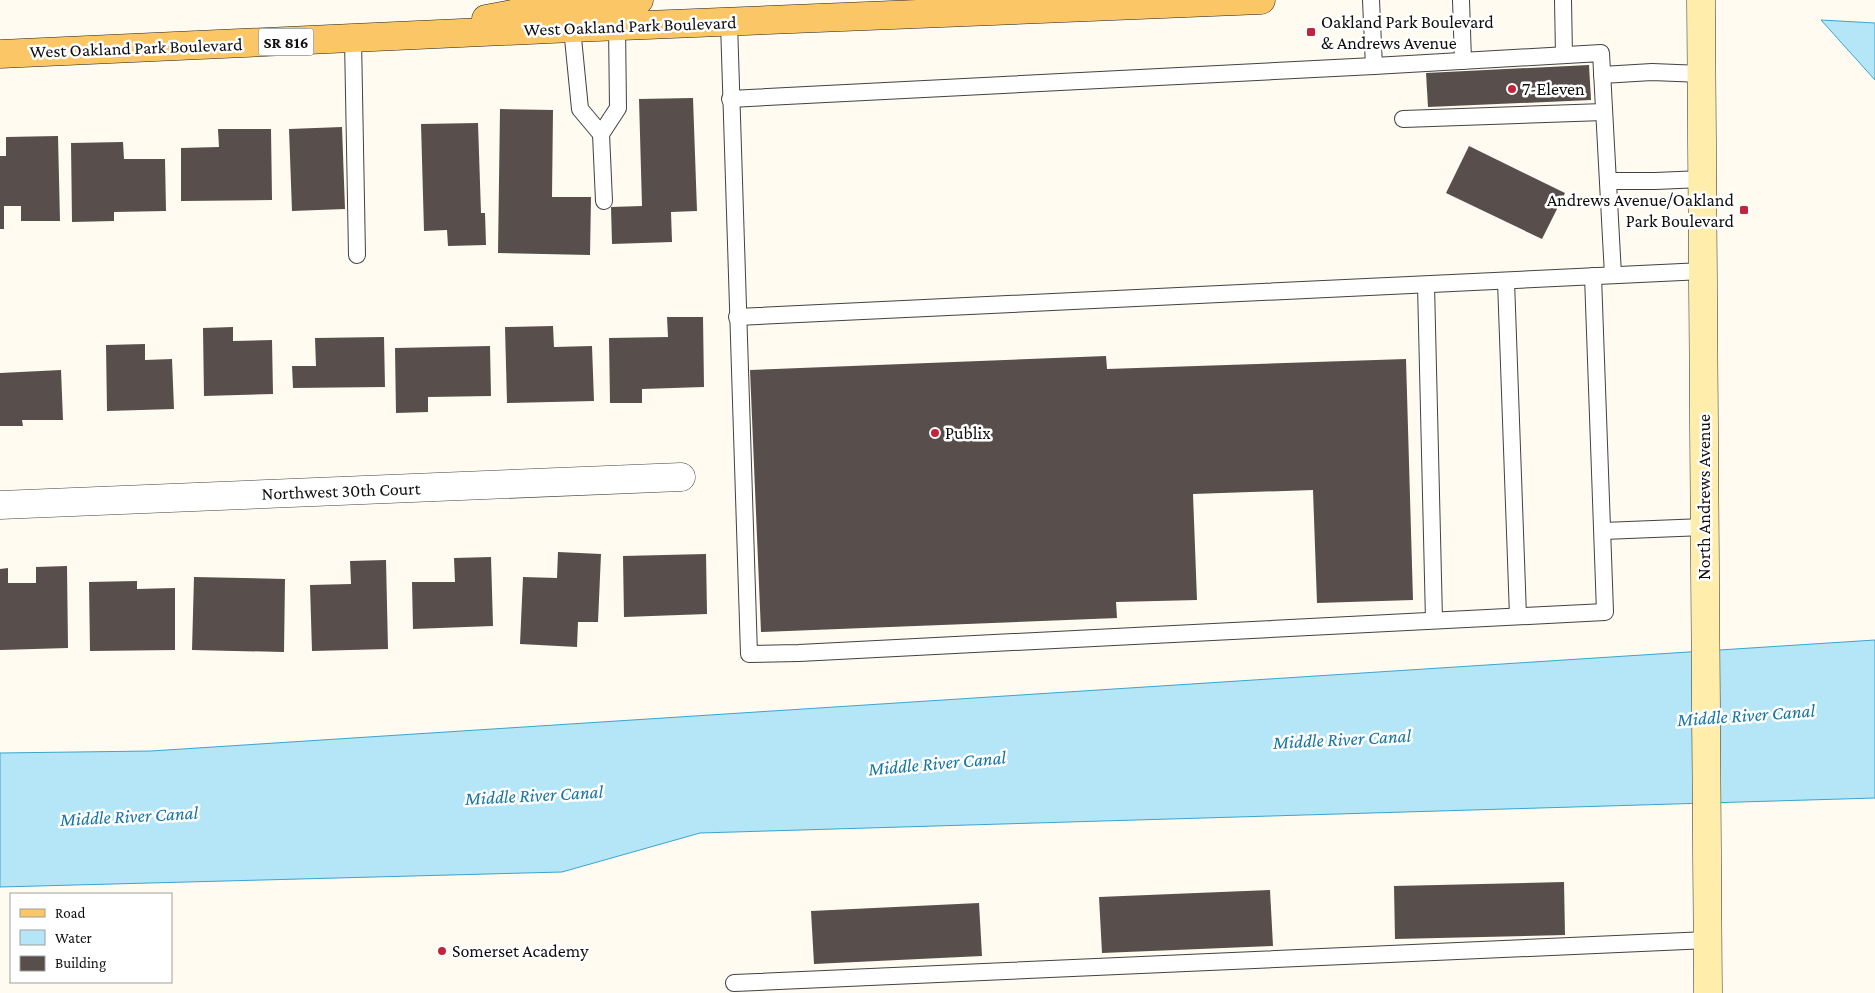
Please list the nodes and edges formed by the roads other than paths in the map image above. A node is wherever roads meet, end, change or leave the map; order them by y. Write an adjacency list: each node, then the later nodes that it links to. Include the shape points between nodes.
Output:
1 (639, 0): 10 (main road, via 537,9)
2 (1261, 0): 7 (main road, West Oakland Park Boulevard / SR 816)
3 (1371, 0): 15 (lane)
4 (1461, 0): 14 (lane)
5 (1563, 0): 13 (lane)
6 (1701, 0): 17 (main road, North Andrews Avenue)
7 (729, 23): 8 (main road, West Oakland Park Boulevard / SR 816); 18 (lane)
8 (617, 26): 9 (main road, West Oakland Park Boulevard / SR 816); 21 (lane, via 618,108)
9 (572, 28): 10 (main road, West Oakland Park Boulevard / SR 816); 21 (lane, via 580,109)
10 (401, 36): 11 (main road, West Oakland Park Boulevard / SR 816)
11 (353, 39): 12 (main road, West Oakland Park Boulevard / SR 816); 25 (lane)
12 (0, 54)
13 (1560, 59): 14 (lane); 16 (lane, via 1601,53)
14 (1458, 64): 15 (lane)
15 (1374, 66): 18 (lane)
16 (1602, 74): 17 (lane); 19 (lane)
17 (1702, 74): 22 (main road, North Andrews Avenue)
18 (730, 99): 31 (lane)
19 (1604, 112): 20 (lane, via 1562,107 1529,108 1459,111); 23 (lane)
20 (1403, 119)
21 (601, 134): 24 (lane)
22 (1702, 179): 23 (lane); 26 (main road, North Andrews Avenue)
23 (1608, 181): 27 (lane)
24 (604, 202)
25 (357, 254)
26 (1703, 272): 27 (lane); 34 (main road, North Andrews Avenue)
27 (1613, 275): 28 (lane)
28 (1593, 276): 29 (lane); 35 (lane)
29 (1506, 281): 30 (lane); 36 (lane)
30 (1426, 285): 31 (lane); 37 (lane)
31 (737, 317): 37 (lane, via 749,654)
32 (682, 477): 33 (street, Northwest 30th Court)
33 (0, 504)
34 (1704, 527): 35 (lane); 38 (main road, North Andrews Avenue)
35 (1604, 531): 36 (lane, via 1605,612)
36 (1518, 616): 37 (lane)
37 (1434, 620)
38 (1708, 940): 39 (lane); 40 (main road, North Andrews Avenue)
39 (734, 983)
40 (1708, 993)

